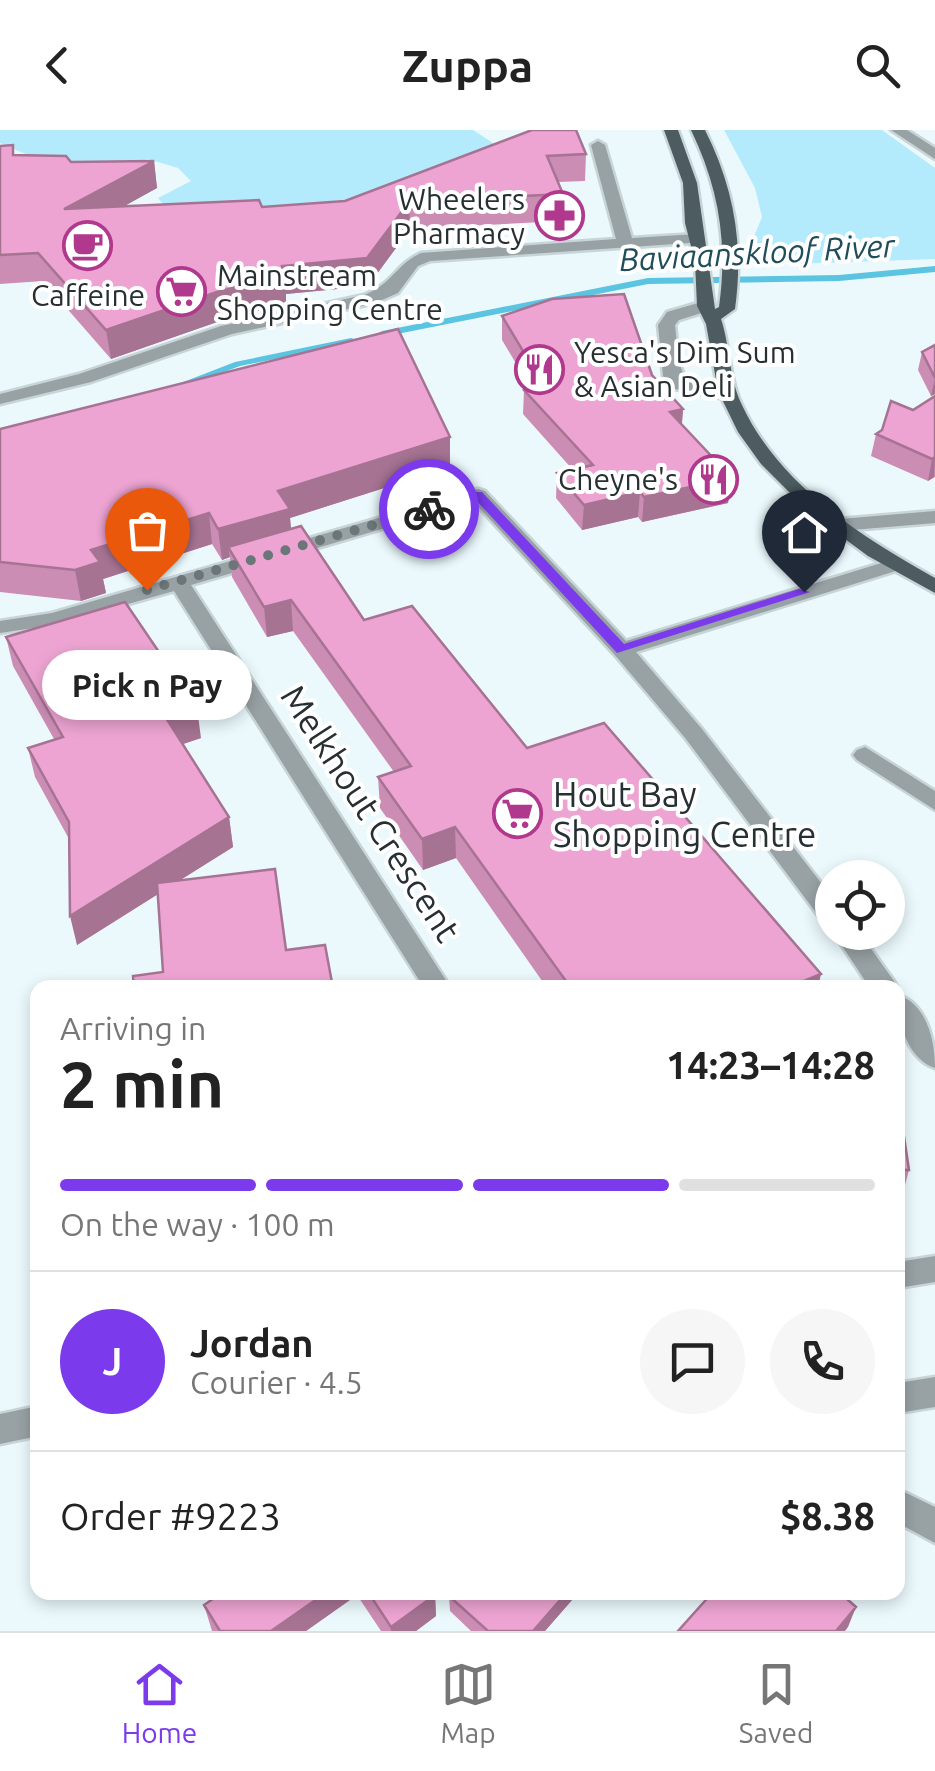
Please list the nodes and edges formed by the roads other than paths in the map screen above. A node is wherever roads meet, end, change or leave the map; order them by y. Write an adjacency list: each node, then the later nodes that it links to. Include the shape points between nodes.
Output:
1 (671, 130): 7 (main road, via 690,183)
2 (698, 130): 6 (main road)
3 (898, 130): 5 (street)
4 (598, 146): 8 (street)
5 (935, 155)
6 (724, 193): 7 (main road, via 714,200 719,232); 9 (main road, via 732,223 730,293 726,310)
7 (698, 239): 8 (street); 9 (main road)
8 (624, 243): 11 (street, via 427,256 412,263 392,290 370,299 224,326)
9 (707, 305): 12 (main road); 12 (street, via 673,316 666,325 672,376 681,385)
10 (66, 356): 11 (street)
11 (85, 378): 13 (street)
12 (729, 397): 15 (main road, via 757,448)
13 (1, 398)
14 (935, 517): 15 (street)
15 (840, 526): 16 (main road)
16 (895, 565): 18 (main road); 20 (street)
17 (178, 581): 19 (street, via 54,619); 20 (street, via 478,494); 25 (street, Melkhout Crescent)
18 (935, 587)
19 (0, 627)
20 (622, 650): 23 (street)
21 (865, 755): 22 (street)
22 (935, 802)
23 (815, 891)
24 (858, 950): 26 (street)
25 (433, 980)
26 (879, 980)
27 (905, 1015): 28 (street)
28 (935, 1057)
29 (935, 1392): 30 (street)
30 (905, 1397)
31 (905, 1509): 32 (street)
32 (935, 1526)

